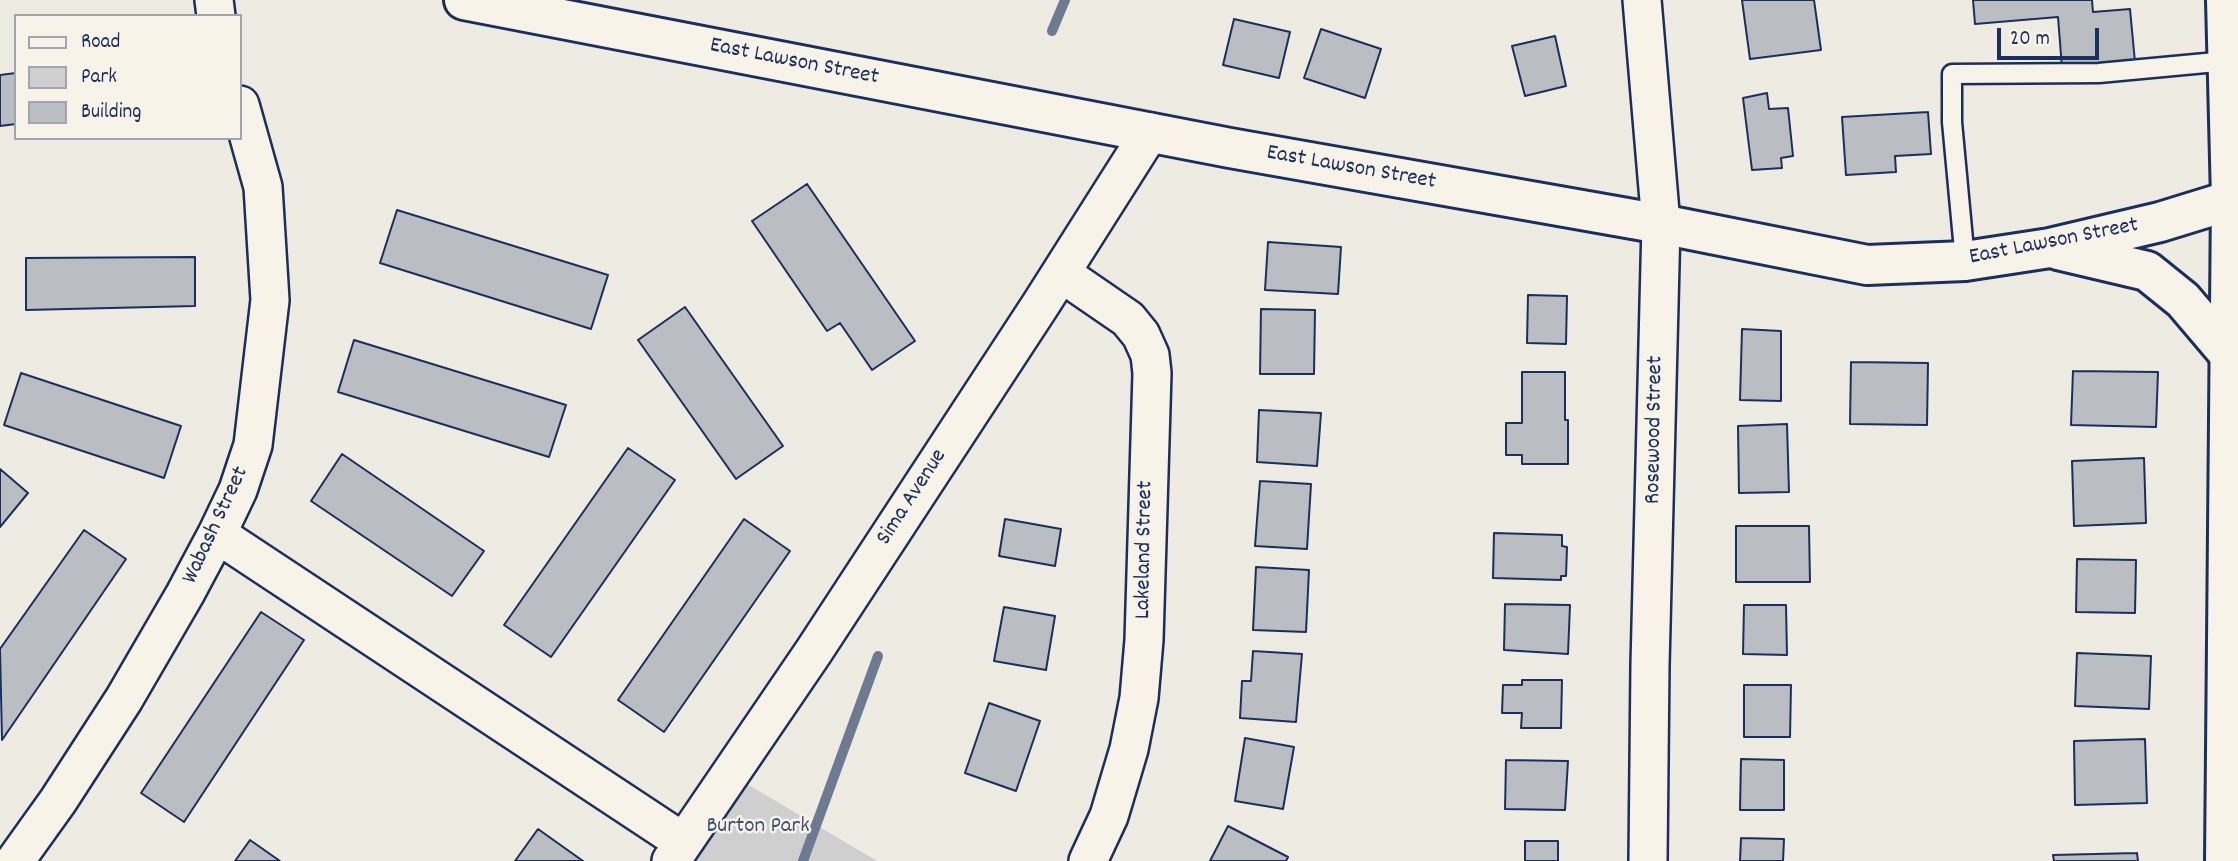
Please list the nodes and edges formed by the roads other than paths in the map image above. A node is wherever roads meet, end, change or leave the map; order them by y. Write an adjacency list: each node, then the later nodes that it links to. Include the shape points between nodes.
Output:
1 (464, 0): 6 (street, East Lawson Street)
2 (1642, 0): 8 (street, Rosewood Street)
3 (2226, 0): 4 (street)
4 (2227, 61): 7 (street); 10 (lane, via 2099,73 1952,75)
5 (242, 112): 13 (street, Wabash Street, via 263,187 270,300 253,445)
6 (1150, 132): 8 (street, East Lawson Street); 11 (street, Sima Avenue)
7 (2235, 198): 9 (street, East Lawson Street, via 2160,222); 12 (street)
8 (1661, 224): 10 (street, East Lawson Street, via 1867,265); 18 (street, Rosewood Street)
9 (2050, 248): 10 (street, East Lawson Street); 12 (street, via 2147,271 2183,300)
10 (1965, 261)
11 (1060, 273): 16 (street, Sima Avenue); 17 (street, Lakeland Street, via 1128,320 1141,335 1152,373 1139,698 1109,816)
12 (2228, 353): 14 (street)
13 (218, 534): 15 (street, Wabash Street, via 124,699); 16 (street)
14 (2232, 767): 19 (street)
15 (20, 851)
16 (677, 852)
17 (1088, 861)
18 (1648, 861)
19 (2225, 861)

